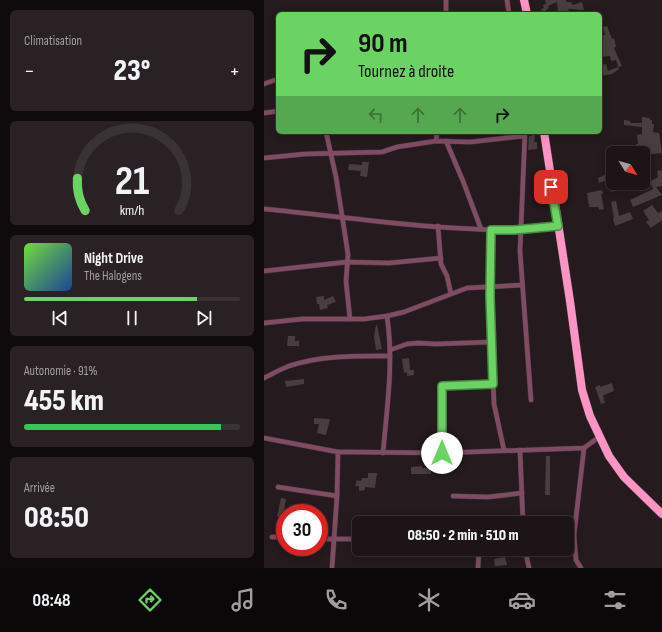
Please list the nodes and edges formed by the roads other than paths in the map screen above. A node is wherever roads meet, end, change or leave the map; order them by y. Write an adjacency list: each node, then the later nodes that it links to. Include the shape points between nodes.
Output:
1 (446, 0): 4 (street)
2 (507, 0): 5 (street)
3 (524, 0): 6 (highway)
4 (446, 12)
5 (509, 12)
6 (526, 12)
7 (276, 79): 8 (street)
8 (264, 84)
9 (276, 111): 10 (street)
10 (264, 113)
11 (326, 134): 17 (street)
12 (437, 134): 15 (street)
13 (524, 134): 16 (street, via 470,142); 25 (street)
14 (544, 134): 22 (highway)
15 (436, 141): 16 (street); 17 (street, via 382,152)
16 (446, 141): 23 (street)
17 (331, 153): 18 (street); 20 (street)
18 (264, 159)
19 (264, 209): 20 (street)
20 (342, 218): 21 (street); 27 (street)
21 (438, 226): 23 (street); 26 (street)
22 (558, 226): 25 (street); 41 (highway, via 582,390)
23 (481, 229): 24 (street)
24 (491, 230): 25 (street); 30 (street)
25 (520, 230): 29 (street)
26 (441, 258): 27 (street, via 389,263); 31 (street)
27 (347, 262): 28 (street); 33 (street)
28 (264, 271)
29 (522, 285): 30 (street); 40 (street)
30 (490, 286): 31 (street, via 467,288); 35 (street)
31 (451, 294): 32 (street)
32 (387, 316): 33 (street); 36 (street)
33 (350, 319): 34 (street)
34 (264, 322)
35 (491, 342): 36 (street, via 418,343); 39 (street)
36 (390, 350): 37 (street)
37 (390, 356): 38 (street, via 307,361); 47 (street)
38 (264, 378)
39 (493, 384): 44 (street, via 494,404); 48 (street, via 442,386)
40 (531, 400)
41 (599, 437): 43 (street); 53 (highway, via 624,477)
42 (264, 438): 46 (street)
43 (584, 448): 45 (street); 65 (street, via 574,535 576,560)
44 (504, 450): 45 (street); 48 (street)
45 (520, 450): 50 (street)
46 (338, 452): 47 (street); 51 (street)
47 (383, 453): 48 (street)
48 (442, 453)
49 (278, 487): 51 (street)
50 (522, 493): 52 (street, via 488,497); 54 (street)
51 (337, 496): 58 (street)
52 (453, 496)
53 (662, 514)
54 (523, 516)
55 (272, 537): 56 (street)
56 (276, 537)
57 (328, 539): 58 (street)
58 (334, 539): 59 (street); 62 (street)
59 (352, 539)
60 (479, 556): 63 (street)
61 (526, 556): 64 (street)
62 (332, 568)
63 (478, 568)
64 (529, 568)
65 (581, 568)

